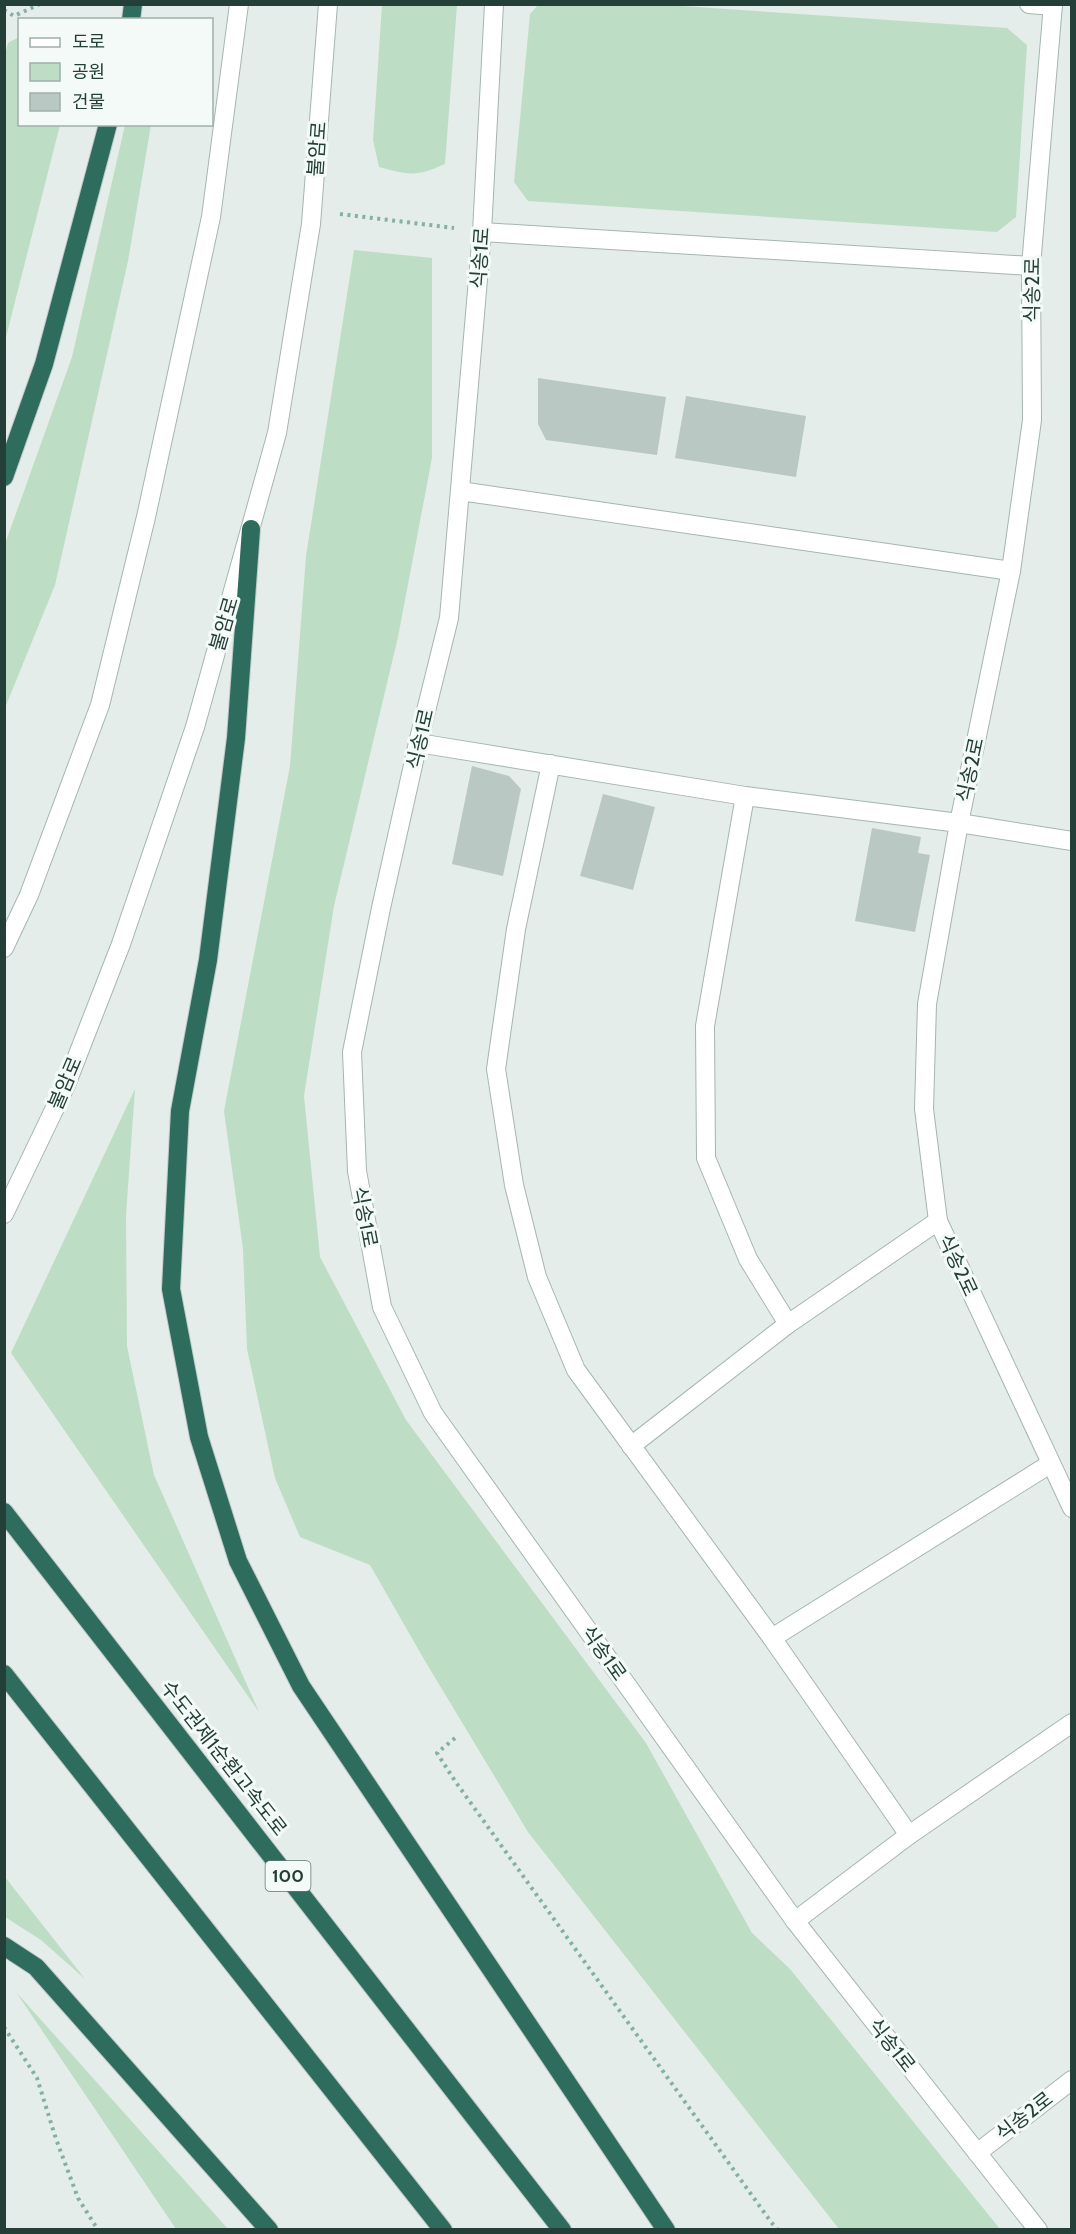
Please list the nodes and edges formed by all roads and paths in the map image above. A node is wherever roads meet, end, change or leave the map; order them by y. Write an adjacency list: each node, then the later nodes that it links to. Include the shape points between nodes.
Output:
1 (40, 4): 7 (path, via 14,16)
2 (239, 4): 21 (street, via 211,217 146,517 100,705 29,895)
3 (328, 4): 9 (street, 불암로)
4 (494, 4): 10 (street, 식송1로)
5 (1029, 4): 6 (street)
6 (1053, 5): 11 (street, 식송2로)
7 (4, 10)
8 (107, 126): 12 (highway, via 44,364)
9 (312, 211): 10 (path); 14 (street, 불암로, via 277,433)
10 (482, 232): 11 (street); 13 (street, 식송1로)
11 (1031, 267): 15 (street, 식송2로, via 1032,420)
12 (4, 477)
13 (460, 491): 15 (street); 16 (street, 식송1로, via 449,618)
14 (252, 529): 22 (street, 불암로, via 195,727 122,944 66,1085); 43 (highway, via 236,738 208,960 180,1111 171,1289 198,1437 238,1561 301,1686)
15 (1011, 571): 19 (street, 식송2로)
16 (418, 743): 17 (street); 34 (street, 식송1로, via 352,1052 357,1171 382,1307 433,1413)
17 (551, 764): 18 (street); 25 (street, via 516,929 496,1069 514,1185 537,1277 576,1370)
18 (745, 796): 19 (street); 24 (street, via 705,1026 706,1158 748,1259)
19 (959, 823): 20 (street); 23 (street, 식송2로, via 927,1004 924,1109)
20 (1071, 841)
21 (4, 948)
22 (4, 1214)
23 (938, 1221): 24 (street); 26 (street, 식송2로)
24 (788, 1324): 25 (street)
25 (631, 1446): 29 (street)
26 (1050, 1464): 27 (street, 식송2로); 29 (street)
27 (1071, 1508)
28 (9, 1518): 42 (highway, 수도권제1순환고속도로 / 100)
29 (772, 1638): 33 (street)
30 (4, 1674): 41 (highway)
31 (1071, 1723): 33 (street)
32 (455, 1738): 44 (path, via 437,1753 455,1781)
33 (909, 1835): 34 (street)
34 (795, 1921): 38 (street, 식송1로)
35 (4, 1946): 40 (highway, via 36,1966)
36 (4, 2027): 39 (path, via 37,2078 78,2198)
37 (1071, 2080): 38 (street, 식송2로)
38 (977, 2153): 45 (street, 식송1로)
39 (98, 2229)
40 (269, 2229)
41 (443, 2229)
42 (562, 2229)
43 (666, 2229)
44 (778, 2229)
45 (1038, 2229)

